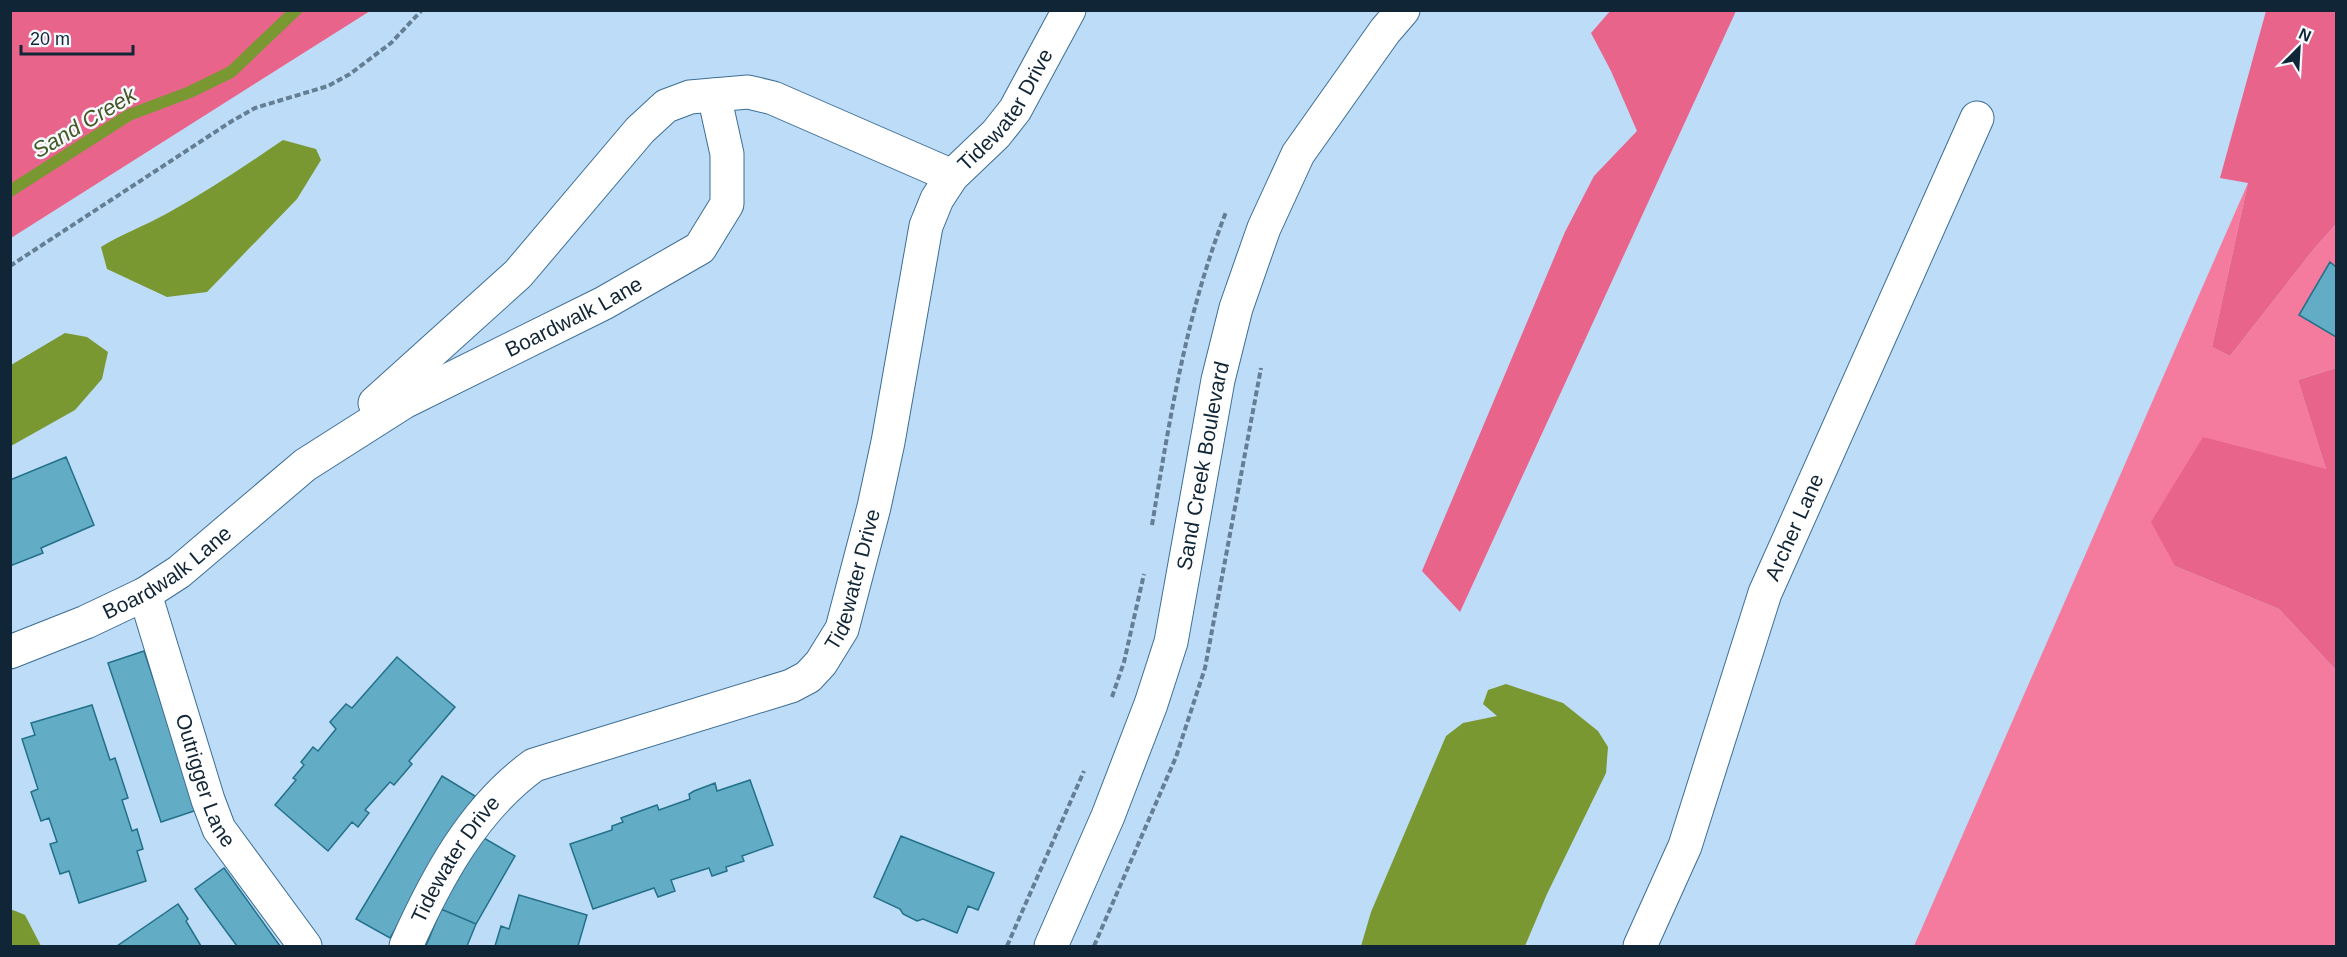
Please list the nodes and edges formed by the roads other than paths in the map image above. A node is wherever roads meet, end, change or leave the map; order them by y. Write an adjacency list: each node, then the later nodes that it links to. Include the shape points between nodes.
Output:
1 (1069, 10): 5 (street, Tidewater Drive, via 1014,110 996,134)
2 (1403, 10): 11 (street, Sand Creek Boulevard, via 1298,154 1264,228 1236,308 1218,380 1171,642 1108,816)
3 (714, 95): 5 (street, Boardwalk Lane, via 748,92 773,98); 6 (street, Boardwalk Lane, via 690,97 666,106 640,130 518,274); 6 (street, Boardwalk Lane, via 727,154 727,204 700,248 604,303 404,402)
4 (1977, 118): 12 (street, Archer Lane, via 1765,593 1685,846)
5 (952, 176): 10 (street, Tidewater Drive, via 937,198 926,226 874,507 842,629 821,663 808,677 791,686 534,765 490,804 462,841)
6 (305, 465): 7 (street, Boardwalk Lane, via 179,572)
7 (146, 594): 8 (street, Boardwalk Lane); 9 (street, Outrigger Lane, via 219,829)
8 (10, 652)
9 (305, 946)
10 (406, 946)
11 (1051, 946)
12 (1640, 946)

